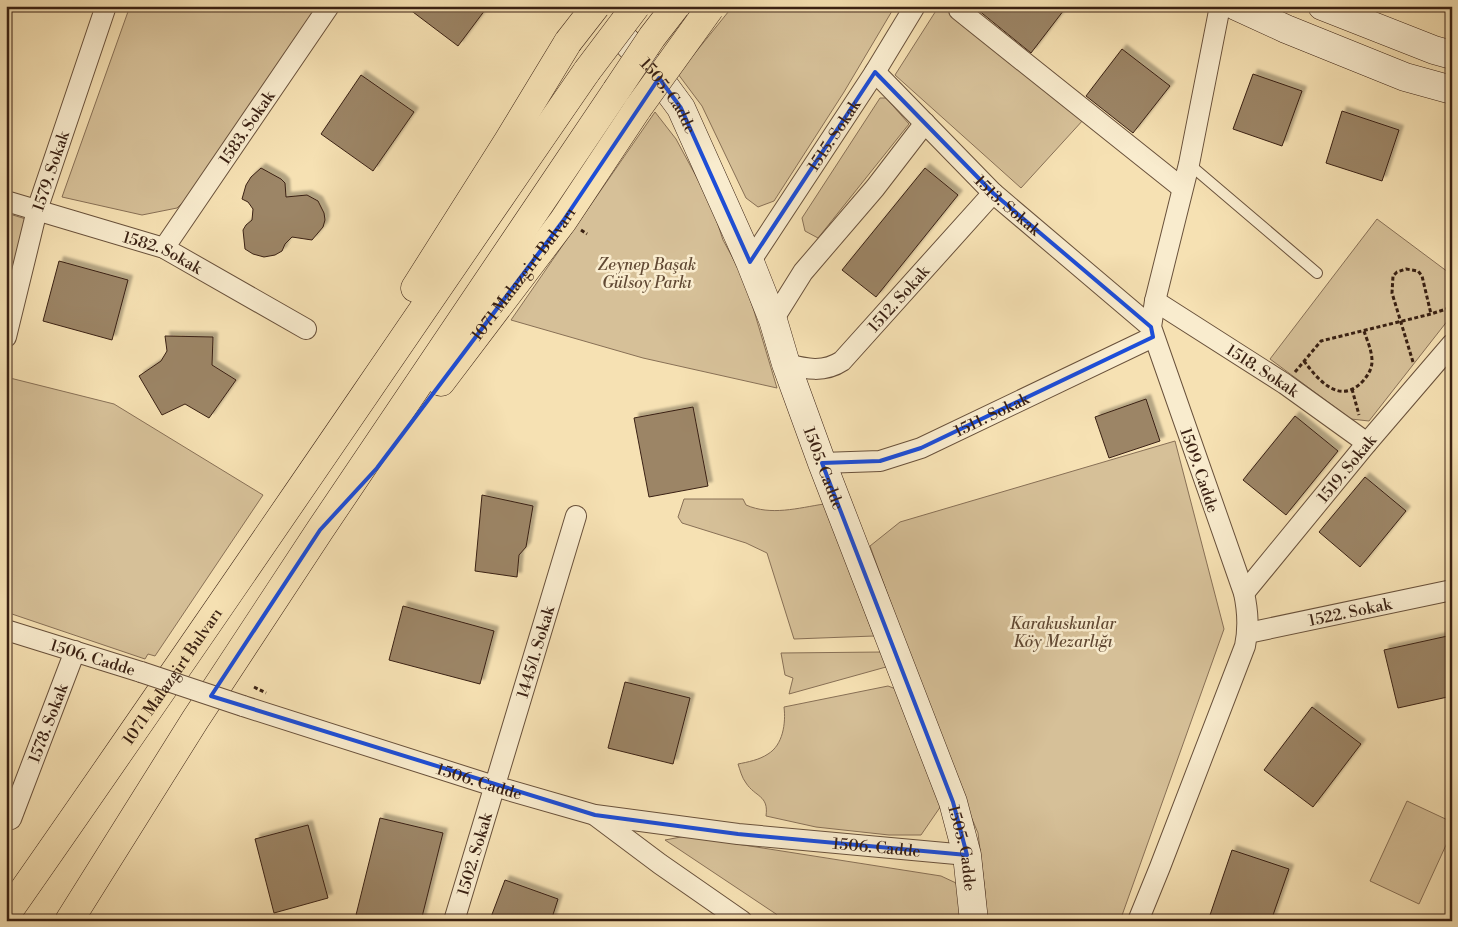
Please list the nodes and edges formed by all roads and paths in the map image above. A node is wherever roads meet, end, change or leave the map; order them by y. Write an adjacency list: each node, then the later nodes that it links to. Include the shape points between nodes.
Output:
1 (106, 6): 22 (street, 1579. Sokak)
2 (329, 6): 23 (street, 1583. Sokak)
3 (589, 6): 13 (street)
4 (596, 6): 40 (main road, 1071 Malazgirt Bulvarı, bridge, via 568,42 387,332)
5 (636, 6): 40 (main road, 1071 Malazgirt Bulvarı, bridge, via 587,71)
6 (676, 6): 44 (main road, 1071 Malazgirt Bulvarı, bridge)
7 (915, 6): 15 (street, 1515. Sokak)
8 (1220, 6): 18 (street, 1509. Cadde)
9 (1236, 6): 16 (street, via 1405,77)
10 (1322, 6): 14 (street)
11 (711, 7): 44 (main road, 1071 Malazgirt Bulvarı, bridge, via 638,108 563,221 377,468)
12 (959, 10): 19 (street)
13 (623, 38): 24 (street, 1505. Cadde, via 653,70 681,108)
14 (1452, 54)
15 (875, 72): 17 (street, 1513. Sokak); 24 (street, 1515. Sokak)
16 (1452, 90)
17 (925, 123): 20 (street, 1513. Sokak); 29 (street, via 804,272)
18 (1189, 164): 19 (street, 1509. Cadde); 25 (lane)
19 (1182, 188): 26 (street, 1509. Cadde)
20 (994, 193): 33 (street, 1513. Sokak); 37 (street, 1512. Sokak, via 842,361 833,367 820,369)
21 (6, 201): 22 (street, 1582. Sokak)
22 (37, 210): 23 (street, 1582. Sokak); 34 (street, 1579. Sokak)
23 (164, 248): 31 (street, 1582. Sokak)
24 (750, 262): 29 (street, 1505. Cadde)
25 (1317, 273)
26 (1155, 301): 33 (street, 1509. Cadde); 39 (street, 1518. Sokak)
27 (1452, 307): 28 (path)
28 (1431, 314): 30 (path); 30 (path, via 1422,276 1418,271 1406,269 1393,276 1392,293)
29 (773, 320): 37 (street, 1505. Cadde)
30 (1401, 322): 32 (path); 38 (path)
31 (306, 329)
32 (1364, 331): 36 (path, via 1321,341); 36 (path, via 1372,359 1371,368 1368,376 1352,390 1340,392 1327,386)
33 (1152, 332): 42 (street, 1511. Sokak, via 921,448 880,461); 46 (street, 1509. Cadde)
34 (6, 337)
35 (1452, 344): 38 (street, 1519. Sokak)
36 (1304, 361): 39 (path)
37 (786, 364): 42 (street, 1505. Cadde)
38 (1419, 381): 41 (street, 1519. Sokak)
39 (1285, 384): 41 (street, 1518. Sokak)
40 (337, 435): 54 (main road, 1071 Malazgirt Bulvarı)
41 (1367, 443): 46 (street, 1519. Sokak)
42 (822, 463): 53 (street, 1505. Cadde, via 953,802)
43 (576, 516): 50 (street, 1445/1. Sokak)
44 (320, 530): 55 (main road, 1071 Malazgirt Bulvarı, via 195,720)
45 (1452, 590): 48 (street, 1522. Sokak)
46 (1244, 593): 48 (street, 1509. Cadde)
47 (6, 630): 49 (street, 1506. Cadde)
48 (1248, 634): 59 (street, 1509. Cadde)
49 (74, 651): 50 (street, 1506. Cadde, bridge); 52 (street, 1578. Sokak, via 11,819)
50 (494, 786): 51 (street, 1506. Cadde); 56 (street, 1502. Sokak)
51 (595, 815): 53 (street, 1506. Cadde, via 738,834); 57 (street)
52 (6, 817)
53 (967, 855): 58 (street, 1505. Cadde)
54 (6, 915)
55 (69, 921)
56 (454, 921)
57 (742, 921)
58 (974, 921)
59 (1138, 921)

